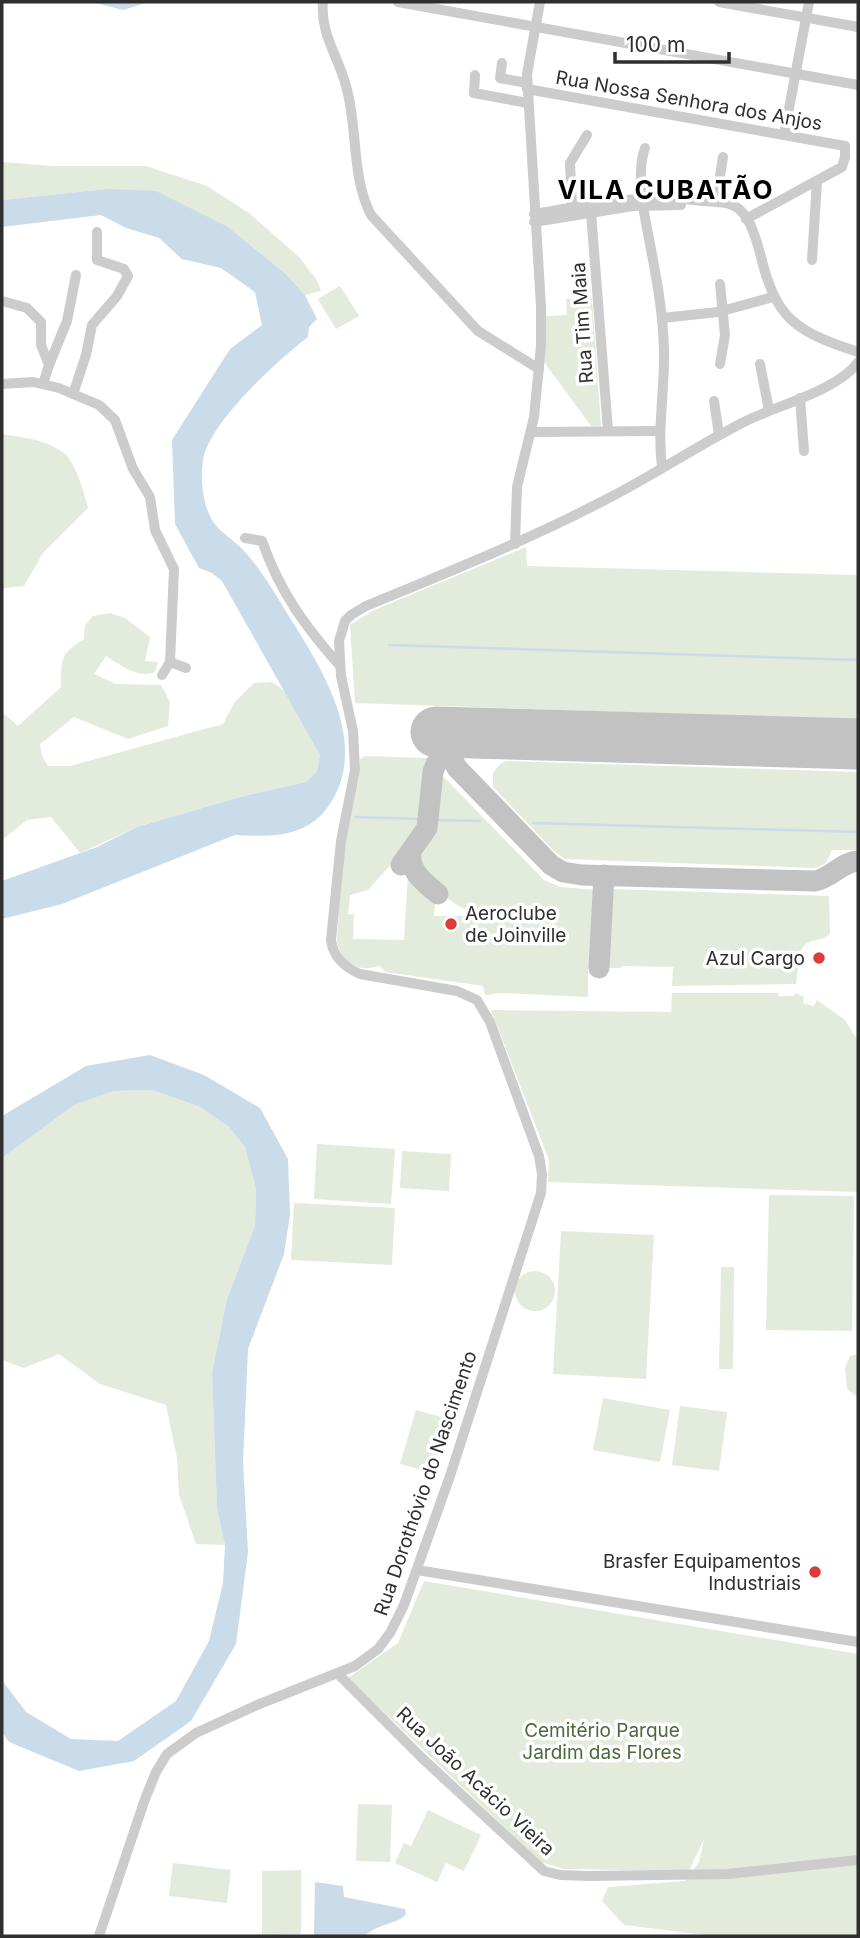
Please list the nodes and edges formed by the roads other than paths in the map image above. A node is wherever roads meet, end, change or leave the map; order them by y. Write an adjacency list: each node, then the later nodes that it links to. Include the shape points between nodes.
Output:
1 (323, 2): 39 (street, via 324,25 346,84 362,192 371,215 478,331)
2 (398, 2): 7 (street)
3 (540, 2): 7 (street)
4 (719, 2): 6 (street)
5 (809, 2): 6 (street)
6 (806, 18): 8 (street); 10 (street)
7 (535, 27): 10 (street); 13 (street)
8 (858, 27)
9 (502, 63): 13 (street, Rua Nossa Senhora dos Anjos, via 500,78)
10 (795, 74): 12 (street); 16 (street)
11 (475, 75): 14 (street, via 474,93)
12 (858, 85)
13 (527, 86): 14 (street); 16 (street, Rua Nossa Senhora dos Anjos)
14 (528, 103): 24 (street)
15 (587, 135): 22 (street, via 570,163)
16 (784, 135): 19 (street, Rua Nossa Senhora dos Anjos, via 845,145 842,167)
17 (645, 148): 20 (street)
18 (723, 157): 21 (street)
19 (817, 182): 25 (street); 27 (street)
20 (643, 201): 21 (street, via 668,197); 22 (street); 23 (street); 25 (street, via 713,209); 33 (street)
21 (716, 202): 25 (street, via 739,208)
22 (572, 207): 24 (street)
23 (591, 212): 24 (street); 46 (street, Rua Tim Maia)
24 (534, 218): 39 (street, via 541,322)
25 (746, 219): 30 (street)
26 (97, 232): 42 (street, via 97,260 124,269 128,276 92,325)
27 (812, 260)
28 (76, 275): 38 (street, via 67,321)
29 (720, 284): 32 (street)
30 (773, 297): 32 (street); 34 (street, via 800,327)
31 (2, 301): 38 (street, via 39,317 41,345)
32 (722, 312): 33 (street); 36 (street, via 725,335)
33 (662, 318): 47 (street)
34 (858, 352)
35 (858, 362): 43 (street, via 838,381)
36 (720, 364)
37 (760, 364): 45 (street)
38 (49, 365): 41 (street)
39 (539, 369): 48 (street)
40 (2, 384): 41 (street)
41 (43, 384): 42 (street)
42 (73, 394): 54 (street, via 99,405 115,420 133,469 150,497 155,530 174,569)
43 (800, 398): 45 (street); 50 (street)
44 (714, 401): 49 (street)
45 (769, 410): 49 (street)
46 (608, 431): 47 (street); 48 (street)
47 (659, 431): 51 (street)
48 (532, 432): 53 (street, via 517,487)
49 (719, 435): 51 (street)
50 (804, 451)
51 (662, 467): 53 (street)
52 (245, 538): 55 (street, via 262,541 292,607)
53 (515, 544): 55 (street, via 351,615 341,630)
54 (170, 662): 56 (street); 57 (street)
55 (340, 666): 58 (street, Rua Dorothóvio do Nascimento, via 355,769 338,864 333,953 360,974 457,991 473,998 490,1022 539,1156 542,1184)
56 (186, 667)
57 (162, 675)
58 (417, 1570): 59 (street); 60 (street, Rua Dorothóvio do Nascimento, via 384,1642 363,1661)
59 (858, 1642)
60 (338, 1674): 61 (street, Rua João Acácio Vieira, via 544,1871 560,1875 728,1874); 62 (street, Rua Dorothóvio do Nascimento, via 208,1727 167,1754 148,1791)
61 (858, 1860)
62 (99, 1936)

